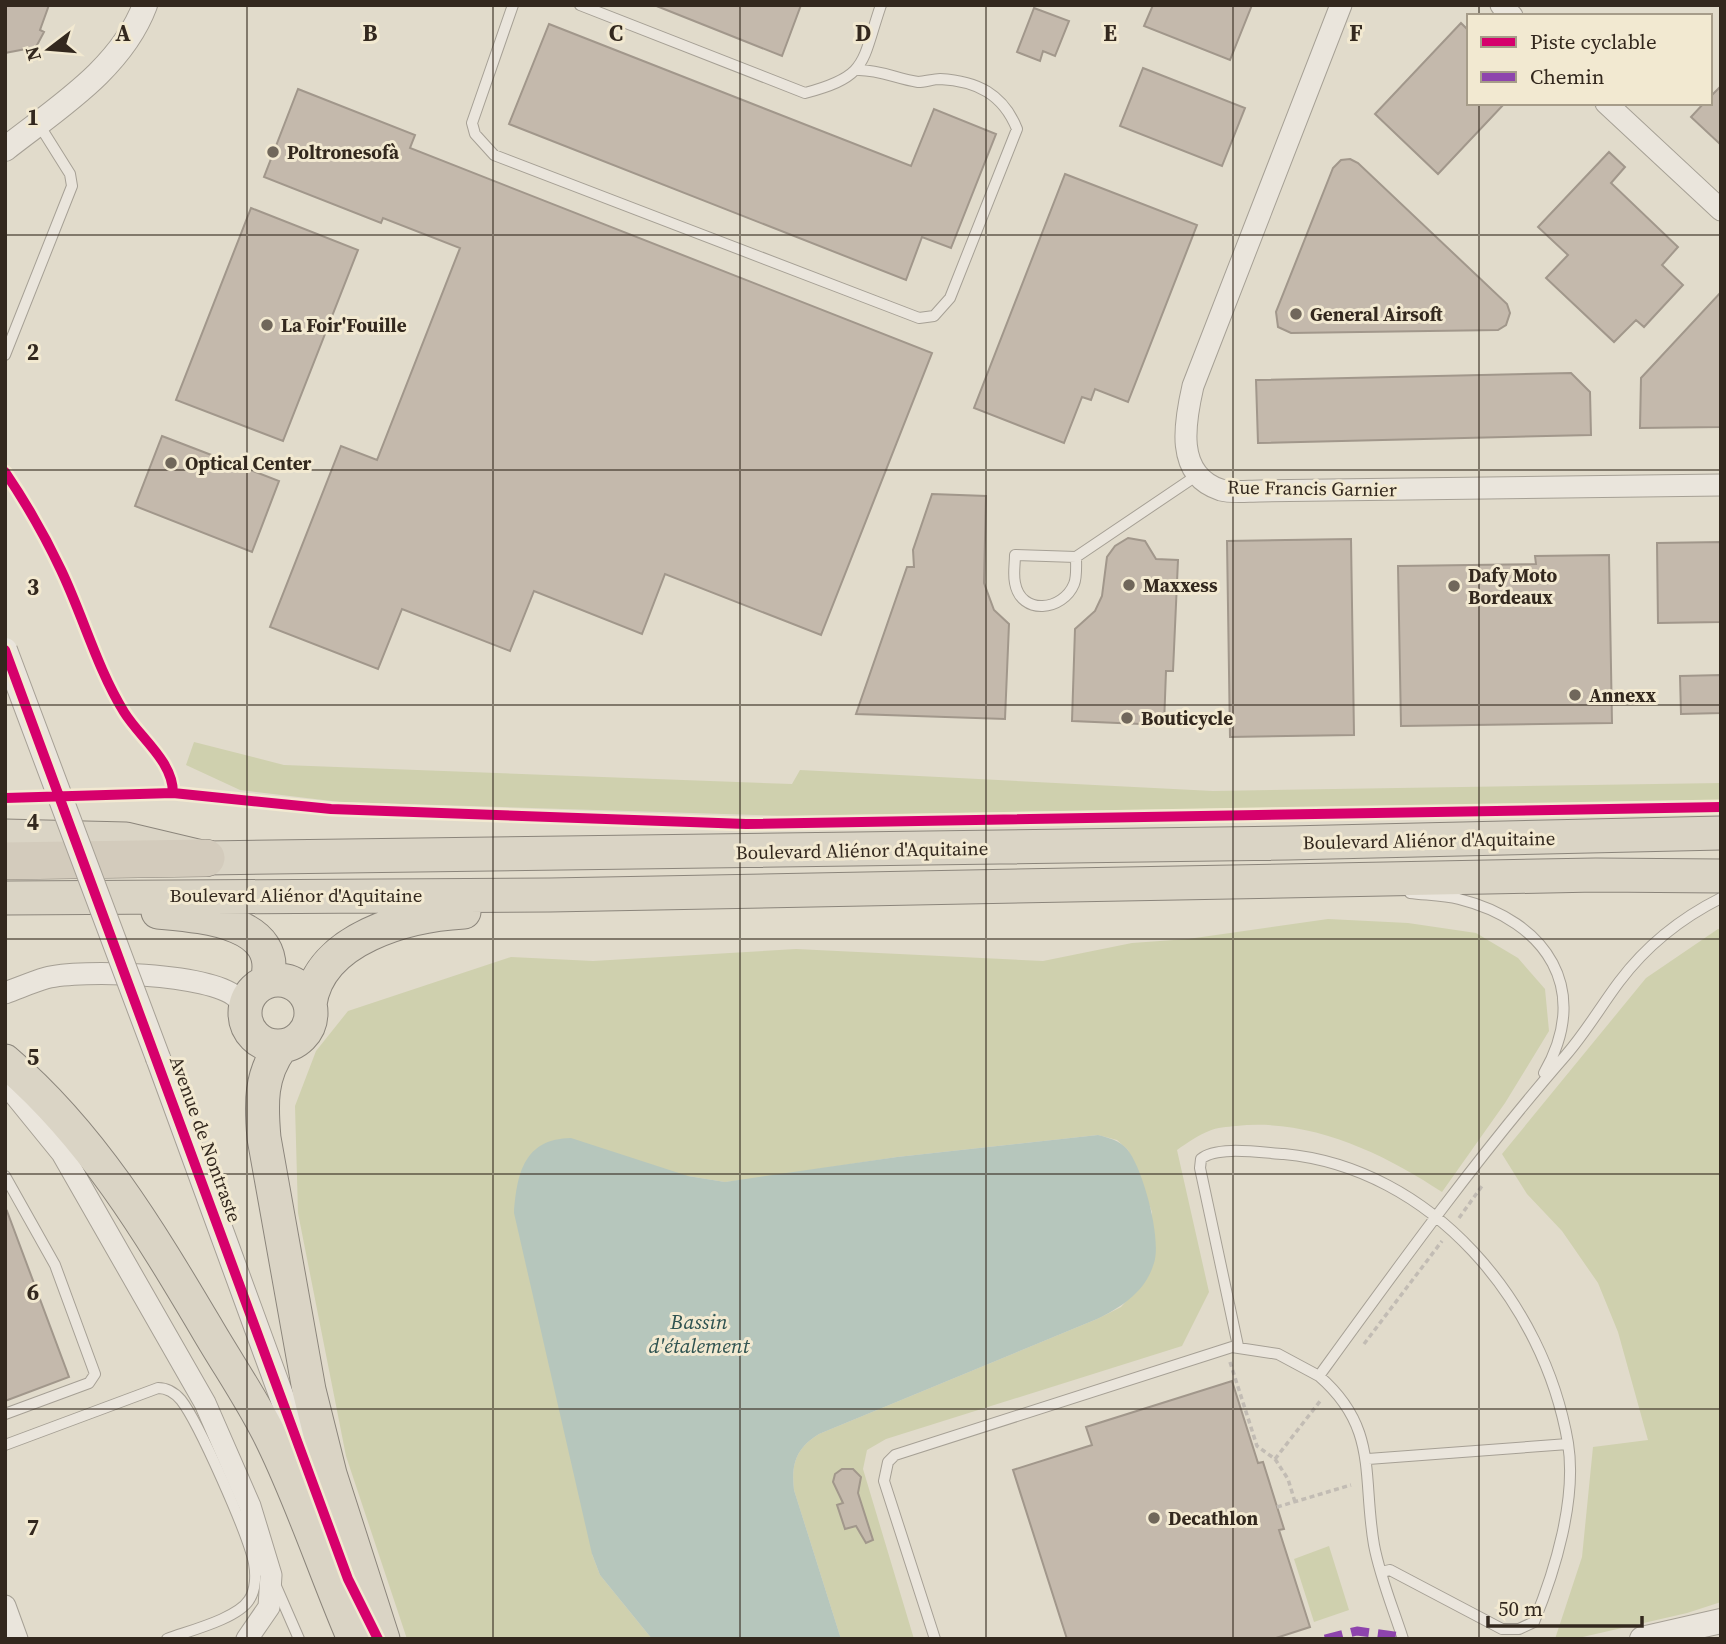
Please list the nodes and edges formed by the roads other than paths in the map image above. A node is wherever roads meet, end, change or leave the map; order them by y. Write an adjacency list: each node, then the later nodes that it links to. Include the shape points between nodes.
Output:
1 (145, 5): 8 (street, via 109,63)
2 (513, 5): 6 (lane, via 472,122 475,134 494,155 919,318 934,316 950,298 1017,129 993,92 972,84 939,79 919,82)
3 (580, 5): 6 (lane, via 805,93 838,85)
4 (881, 5): 6 (lane)
5 (1341, 5): 12 (street, Rue Francis Garnier, via 1193,386 1184,423 1185,448)
6 (859, 69)
7 (1608, 105): 10 (street)
8 (38, 123): 9 (street); 11 (lane, via 70,174 72,186)
9 (5, 149)
10 (1721, 210)
11 (5, 355)
12 (1199, 474): 13 (street, Rue Francis Garnier, via 1222,490 1260,491); 14 (lane)
13 (1721, 485)
14 (1076, 557): 14 (lane, via 1016,555 1018,592 1037,607 1062,601 1075,582)
15 (5, 650): 44 (street, Avenue de Nontraste, bridge)
16 (1721, 833): 18 (highway, Boulevard Aliénor d'Aquitaine)
17 (5, 836): 18 (highway, Boulevard Aliénor d'Aquitaine, via 126,839)
18 (206, 858): 19 (highway)
19 (5, 861)
20 (1721, 876): 21 (highway, Boulevard Aliénor d'Aquitaine)
21 (1289, 880): 22 (highway, Boulevard Aliénor d'Aquitaine); 33 (lane, via 1459,899 1502,916 1532,936 1557,970 1564,1008 1559,1047)
22 (550, 895): 24 (highway, Boulevard Aliénor d'Aquitaine); 29 (highway, via 521,910 438,914 399,922 363,939 324,967)
23 (5, 898): 24 (highway, Boulevard Aliénor d'Aquitaine)
24 (45, 898): 28 (highway, via 178,914 250,932 268,951 270,971)
25 (1721, 898): 33 (lane, via 1690,913 1654,943)
26 (5, 980): 28 (street, via 46,966 143,965 224,977)
27 (5, 993): 28 (street, via 48,978 92,973 181,979 220,988 237,998)
28 (254, 996): 29 (highway, via 288,981); 30 (highway, via 251,1034)
29 (310, 1004): 30 (highway, via 306,1032)
30 (281, 1047): 53 (highway, via 266,1070 261,1102 264,1138 309,1390)
31 (5, 1061): 51 (highway, via 83,1141 161,1252 273,1441)
32 (5, 1083): 43 (street, via 62,1153 194,1381 250,1506)
33 (1536, 1087): 35 (lane)
34 (5, 1176): 38 (lane, via 55,1265 95,1374 89,1383)
35 (1437, 1219): 36 (lane, via 1400,1193 1349,1168 1288,1155 1207,1154 1201,1158 1200,1168); 37 (lane); 39 (lane, via 1491,1270 1528,1325 1544,1361)
36 (1238, 1346): 37 (lane, via 1278,1354); 54 (lane, via 908,1451 888,1462 884,1480)
37 (1319, 1376): 41 (lane, via 1352,1414)
38 (5, 1414)
39 (1568, 1444): 41 (lane); 42 (lane, via 1566,1510 1555,1572 1534,1622 1519,1629 1502,1629 1390,1570)
40 (5, 1445): 48 (lane, via 159,1388 172,1392 188,1411 234,1511 254,1567 254,1587 241,1609)
41 (1368, 1459): 42 (lane, via 1374,1544)
42 (1381, 1572): 55 (lane)
43 (271, 1575): 49 (street, via 269,1607); 50 (lane)
44 (348, 1579): 52 (street, Avenue de Nontraste); 53 (street, Avenue de Nontraste)
45 (5, 1606): 47 (street)
46 (1721, 1621): 56 (street)
47 (17, 1639)
48 (167, 1639)
49 (247, 1639)
50 (299, 1639)
51 (354, 1639)
52 (361, 1639)
53 (381, 1639)
54 (935, 1639)
55 (1403, 1639)
56 (1642, 1639)

